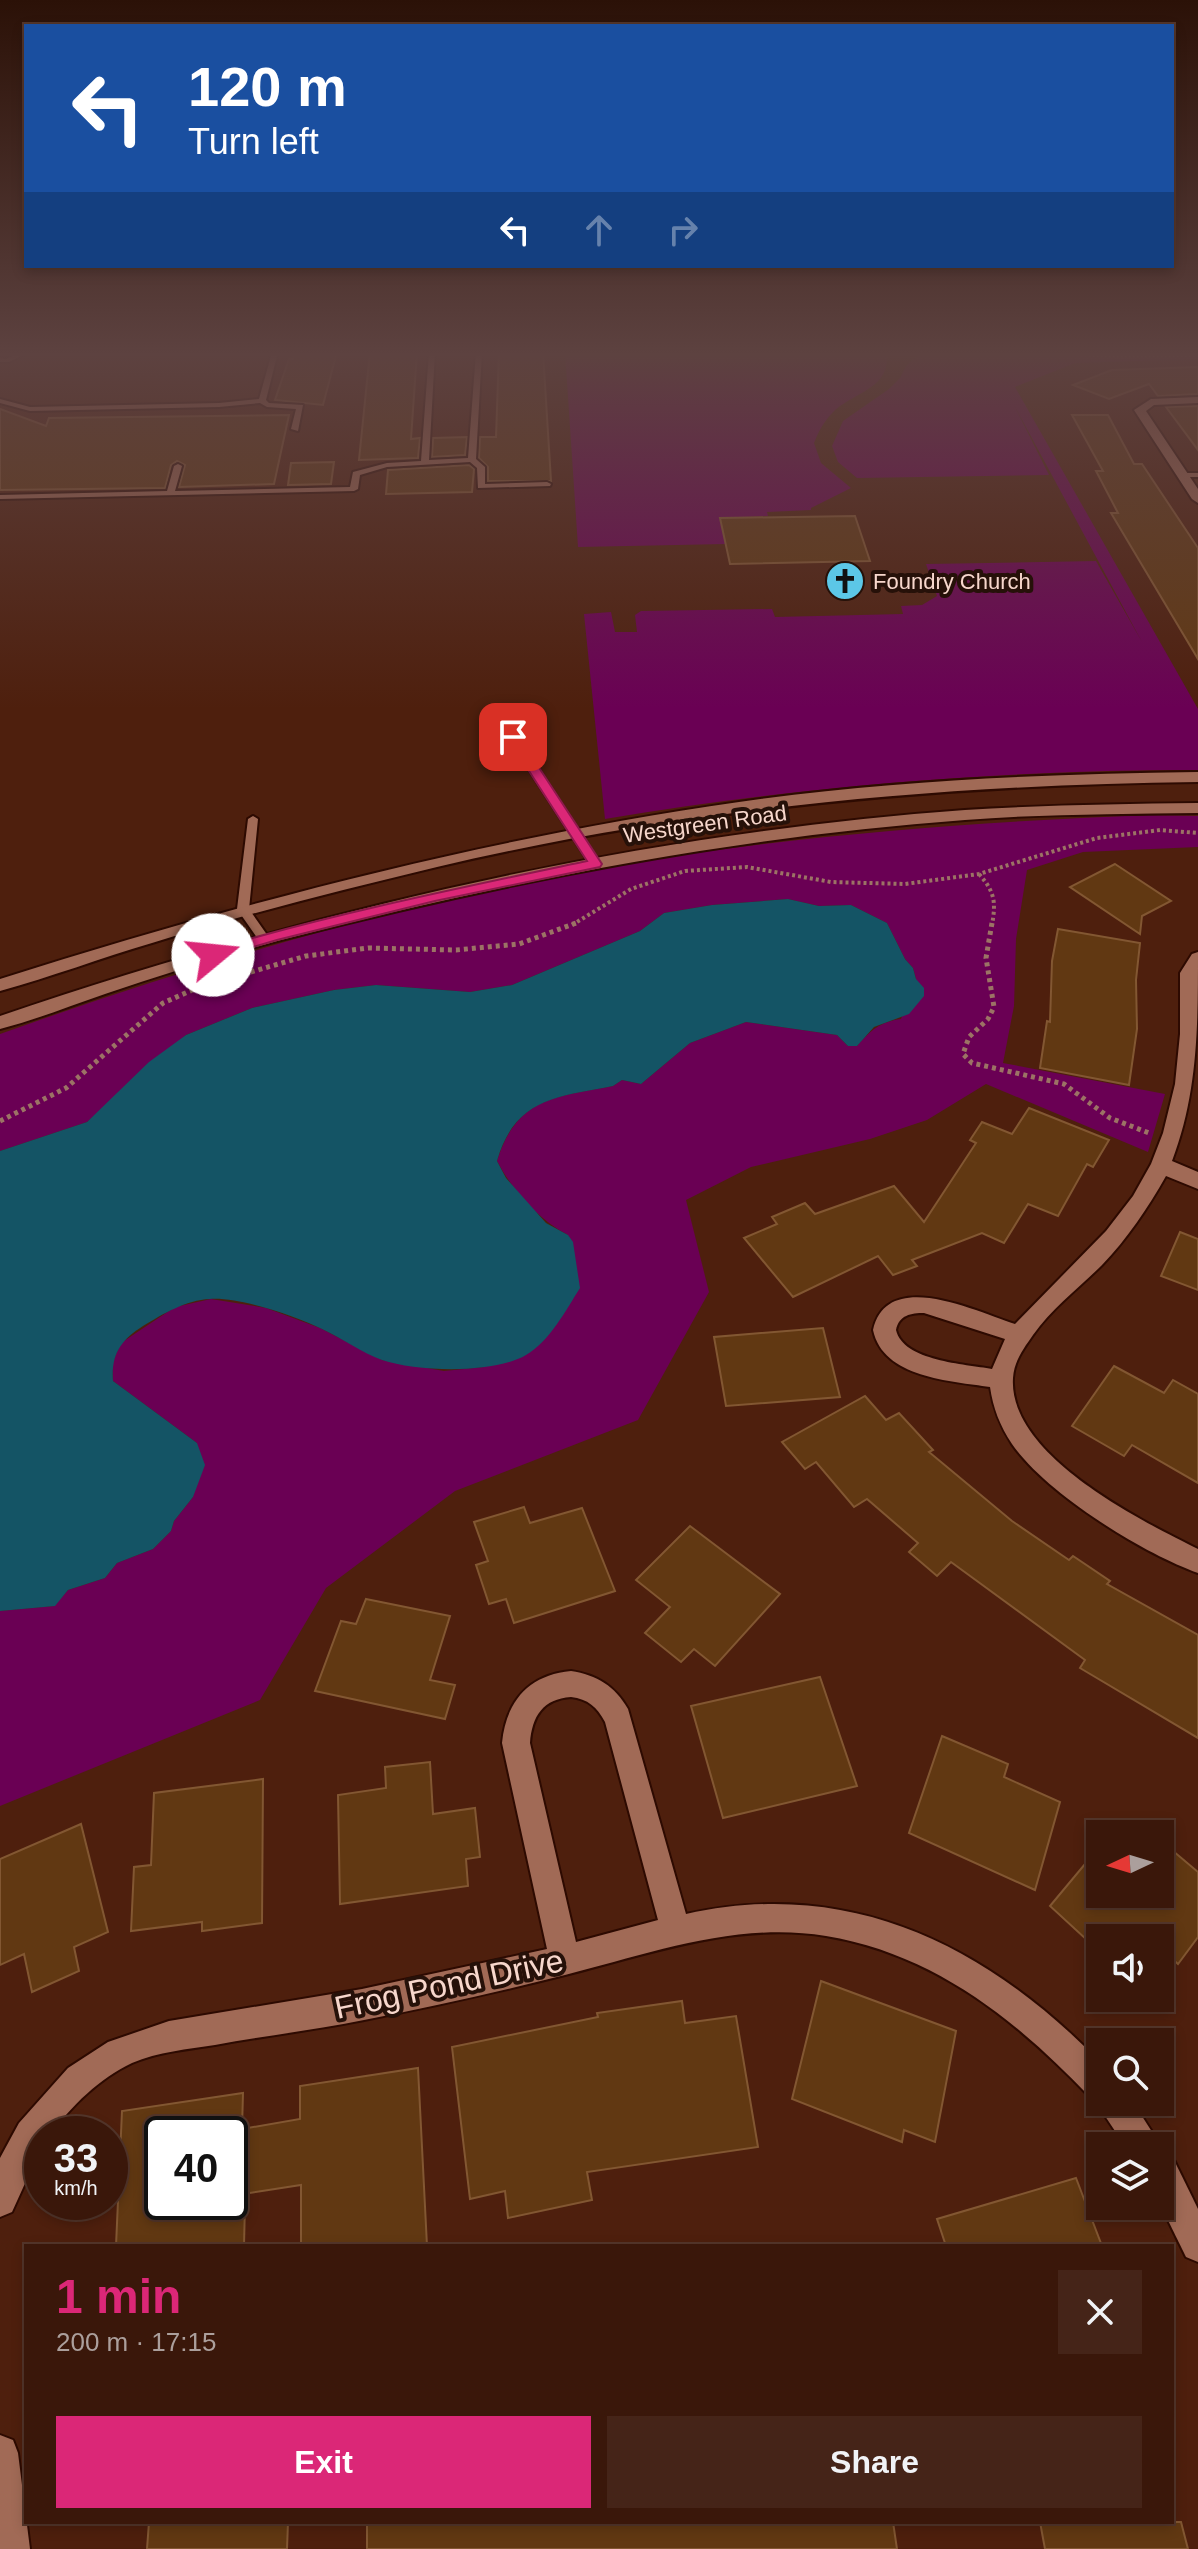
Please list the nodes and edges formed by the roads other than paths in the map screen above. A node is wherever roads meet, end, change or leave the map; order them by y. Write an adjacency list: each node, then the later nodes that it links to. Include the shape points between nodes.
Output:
1 (177, 471): 8 (lane)
2 (366, 471): 8 (lane, via 356,474 354,489)
3 (481, 471): 7 (lane, via 481,486)
4 (1179, 471): 5 (street)
5 (1182, 475): 6 (lane); 10 (street)
6 (1198, 475)
7 (547, 484)
8 (170, 493): 9 (lane)
9 (0, 497)
10 (1198, 499)
11 (513, 737): 15 (lane)
12 (1198, 777): 15 (street, Westgreen Road, via 972,782 872,790)
13 (1198, 808): 16 (street, Westgreen Road, via 888,821)
14 (253, 819): 17 (lane)
15 (576, 833): 16 (lane); 17 (street, Westgreen Road, via 445,858)
16 (595, 864): 18 (street, Westgreen Road)
17 (243, 909): 18 (lane); 20 (street, Westgreen Road)
18 (264, 939): 21 (street, Westgreen Road)
19 (1198, 958): 22 (street, via 1189,973 1186,1081)
20 (0, 985)
21 (0, 1023)
22 (1161, 1165): 23 (street); 24 (street, via 1096,1256 1044,1306)
23 (1198, 1181)
24 (1014, 1345): 25 (street); 25 (street, via 924,1304 897,1307 885,1322 889,1344 901,1355)
25 (1001, 1380): 26 (street, via 1002,1401 1012,1424 1041,1460 1145,1536)
26 (1198, 1562)
27 (676, 1930): 28 (street, Frog Pond Drive); 28 (street, via 618,1718 606,1698 586,1685 562,1684 537,1693 520,1714 516,1743); 29 (street, Frog Pond Drive, via 767,1915 888,1934 949,1961 1005,1996)
28 (565, 1960): 31 (street, Frog Pond Drive, via 378,2002 172,2036 120,2052 78,2079 37,2127 6,2179)
29 (1086, 2070)
30 (1174, 2196): 32 (street)
31 (0, 2200)
32 (1198, 2245)
33 (0, 2453): 34 (street)
34 (11, 2549)

